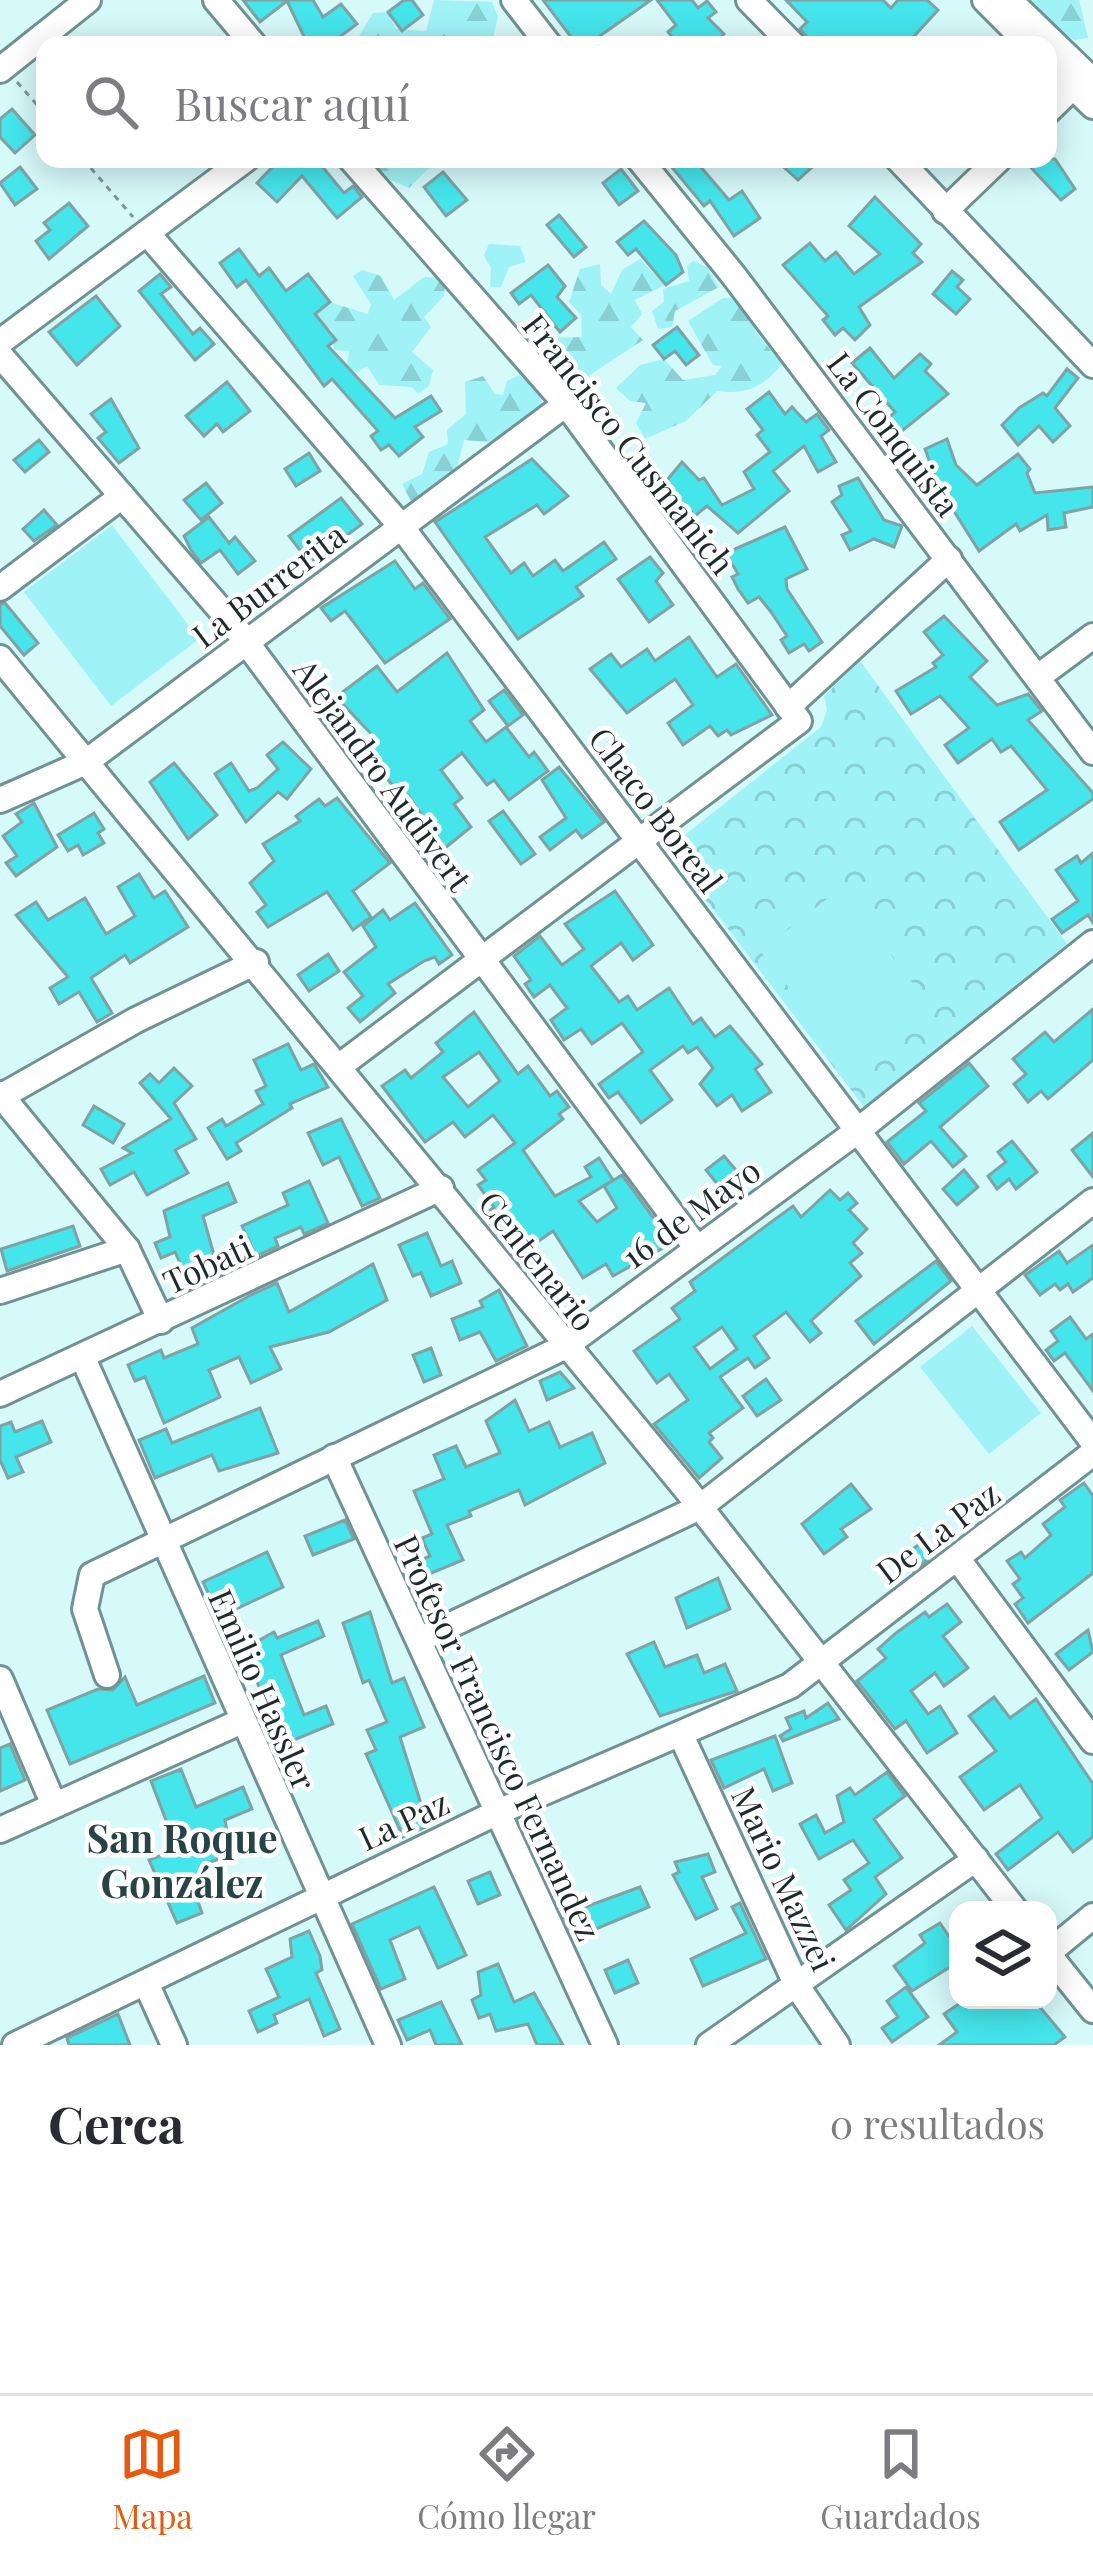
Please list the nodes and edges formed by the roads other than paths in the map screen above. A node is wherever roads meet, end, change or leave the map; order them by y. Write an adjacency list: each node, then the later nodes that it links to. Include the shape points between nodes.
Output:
1 (88, 0): 7 (street)
2 (216, 0): 8 (street)
3 (514, 0): 9 (street)
4 (749, 0): 10 (street)
5 (985, 0): 11 (street)
6 (1009, 0): 12 (street)
7 (41, 36)
8 (246, 36)
9 (542, 36)
10 (781, 36)
11 (1021, 36)
12 (1042, 36)
13 (36, 39): 15 (street)
14 (1057, 52): 17 (street)
15 (1, 66)
16 (1057, 67): 17 (street)
17 (1084, 81): 18 (street); 19 (street)
18 (1057, 104)
19 (1093, 106)
20 (234, 168): 26 (street)
21 (359, 168): 30 (street, Francisco Cusmanich)
22 (646, 168): 33 (street, La Conquista)
23 (906, 168): 25 (street)
24 (990, 168): 25 (street)
25 (946, 211): 29 (street)
26 (147, 233): 27 (street); 32 (street, Chaco Boreal)
27 (0, 342)
28 (0, 355): 31 (street, Alejandro Audivert)
29 (1093, 364)
30 (566, 404): 32 (street, La Burrerita); 39 (street, Francisco Cusmanich)
31 (122, 496): 34 (street); 36 (street, Alejandro Audivert)
32 (400, 525): 36 (street, La Burrerita); 43 (street, Chaco Boreal)
33 (949, 559): 38 (street, La Conquista); 39 (street)
34 (0, 588)
35 (1093, 636): 38 (street)
36 (246, 642): 41 (street, La Burrerita); 46 (street, Alejandro Audivert)
37 (0, 658): 41 (street, Centenario)
38 (1039, 677): 40 (street, La Conquista)
39 (794, 714): 43 (street)
40 (1093, 752)
41 (86, 762): 42 (street, La Burrerita); 45 (street, Centenario)
42 (0, 800)
43 (643, 843): 46 (street); 49 (street, Chaco Boreal)
44 (1093, 943): 49 (street, 16 de Mayo)
45 (256, 962): 47 (street, Centenario); 48 (street)
46 (482, 962): 47 (street); 52 (street, Alejandro Audivert)
47 (341, 1065): 50 (street, Centenario)
48 (1, 1095): 53 (street)
49 (856, 1132): 52 (street, 16 de Mayo); 54 (street, Chaco Boreal)
50 (441, 1188): 56 (street, Tobati); 57 (street, Centenario)
51 (1093, 1201): 54 (street)
52 (696, 1247): 57 (street, 16 de Mayo)
53 (127, 1249): 55 (street); 56 (street)
54 (978, 1287): 60 (street, Chaco Boreal); 63 (street)
55 (0, 1292)
56 (161, 1321): 58 (street, Tobati)
57 (564, 1347): 62 (street, 16 de Mayo); 63 (street, Centenario)
58 (82, 1358): 59 (street, Tobati); 64 (street, Emilio Hassler)
59 (0, 1394)
60 (1093, 1442)
61 (1093, 1454): 65 (street, De La Paz)
62 (334, 1457): 64 (street, 16 de Mayo); 66 (street, Profesor Francisco Fernandez)
63 (700, 1507): 66 (street); 67 (street, Centenario)
64 (161, 1539): 68 (street, 16 de Mayo, via 92,1575 85,1591); 70 (street, Emilio Hassler)
65 (957, 1558): 67 (street, De La Paz); 72 (street)
66 (418, 1640): 74 (street, Profesor Francisco Fernandez)
67 (820, 1660): 71 (street, La Paz, via 790,1686); 76 (street, Centenario)
68 (107, 1676)
69 (0, 1679): 73 (street)
70 (242, 1721): 73 (street); 77 (street, Emilio Hassler)
71 (681, 1735): 74 (street, La Paz); 83 (street, Mario Mazzei)
72 (1093, 1741)
73 (55, 1805): 75 (street)
74 (497, 1812): 77 (street, La Paz); 88 (street, Profesor Francisco Fernandez)
75 (0, 1830)
76 (976, 1858): 78 (street, Centenario); 83 (street)
77 (320, 1895): 82 (street, La Paz); 87 (street, Emilio Hassler)
78 (1008, 1901)
79 (1093, 1916): 80 (street)
80 (1057, 1946)
81 (1057, 1964): 84 (street)
82 (146, 1983): 85 (street, La Paz); 86 (street)
83 (797, 1986): 89 (street); 90 (street, Mario Mazzei)
84 (1093, 2010)
85 (15, 2045)
86 (174, 2045)
87 (388, 2045)
88 (605, 2045)
89 (709, 2045)
90 (837, 2045)

